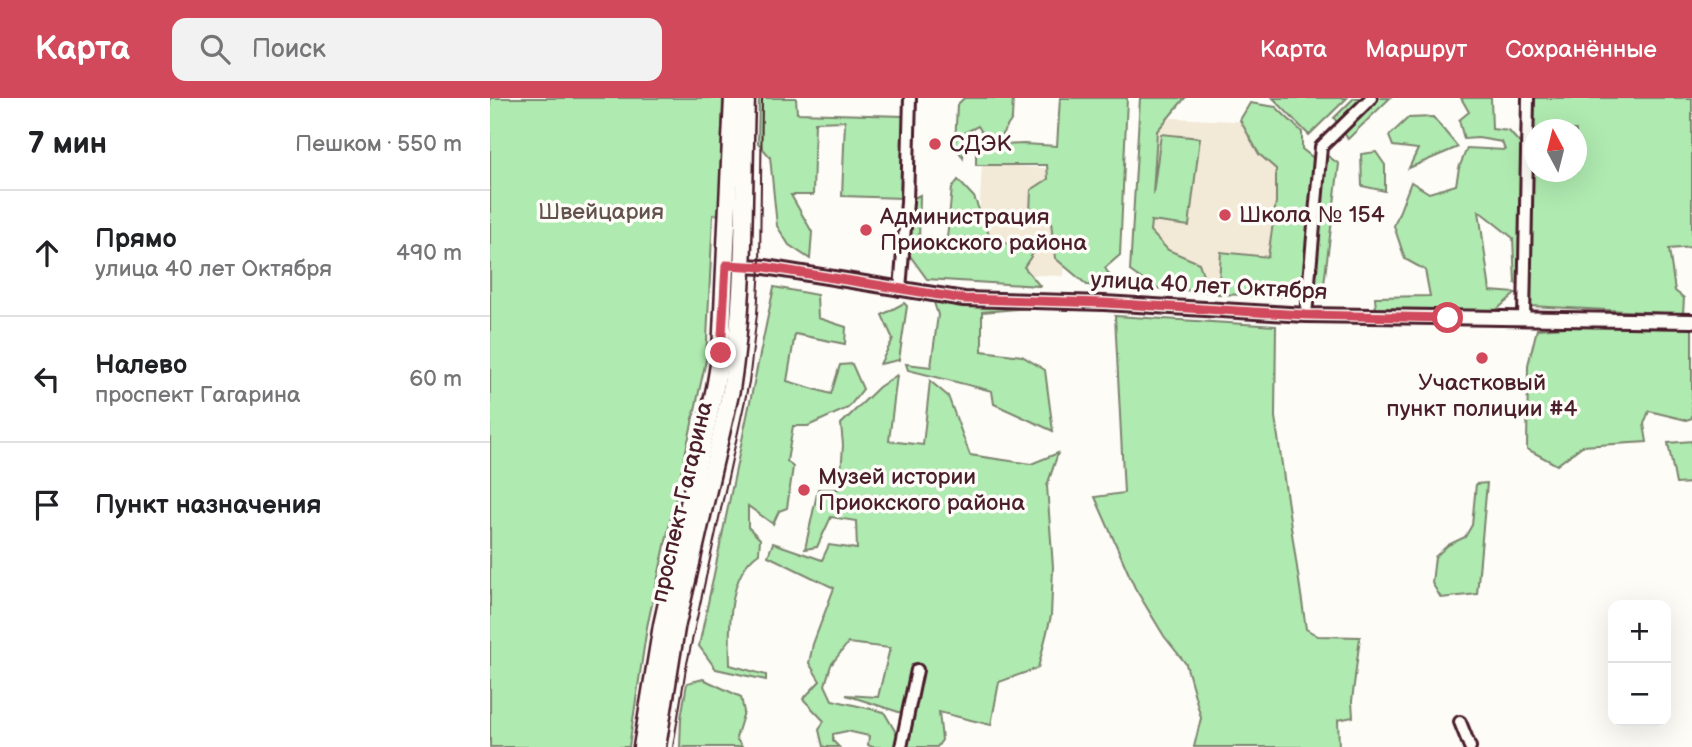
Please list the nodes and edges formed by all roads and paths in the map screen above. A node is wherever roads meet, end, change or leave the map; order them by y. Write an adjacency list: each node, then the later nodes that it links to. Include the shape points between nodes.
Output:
1 (733, 98): 6 (main road, проспект Гагарина)
2 (746, 98): 6 (main road, проспект Гагарина)
3 (910, 98): 7 (street)
4 (1371, 98): 8 (street, via 1321,147)
5 (1528, 98): 9 (street)
6 (734, 266): 7 (street, улица 40 лет Октября); 13 (main road, проспект Гагарина, via 715,388 662,625); 14 (main road, проспект Гагарина, via 737,344 731,390 676,628)
7 (900, 290): 8 (street, улица 40 лет Октября, via 964,299)
8 (1306, 315): 9 (street, улица 40 лет Октября)
9 (1524, 318): 10 (street, улица 40 лет Октября)
10 (1692, 321)
11 (918, 670): 15 (street)
12 (1460, 722): 16 (street)
13 (642, 747)
14 (657, 747)
15 (901, 747)
16 (1470, 747)

